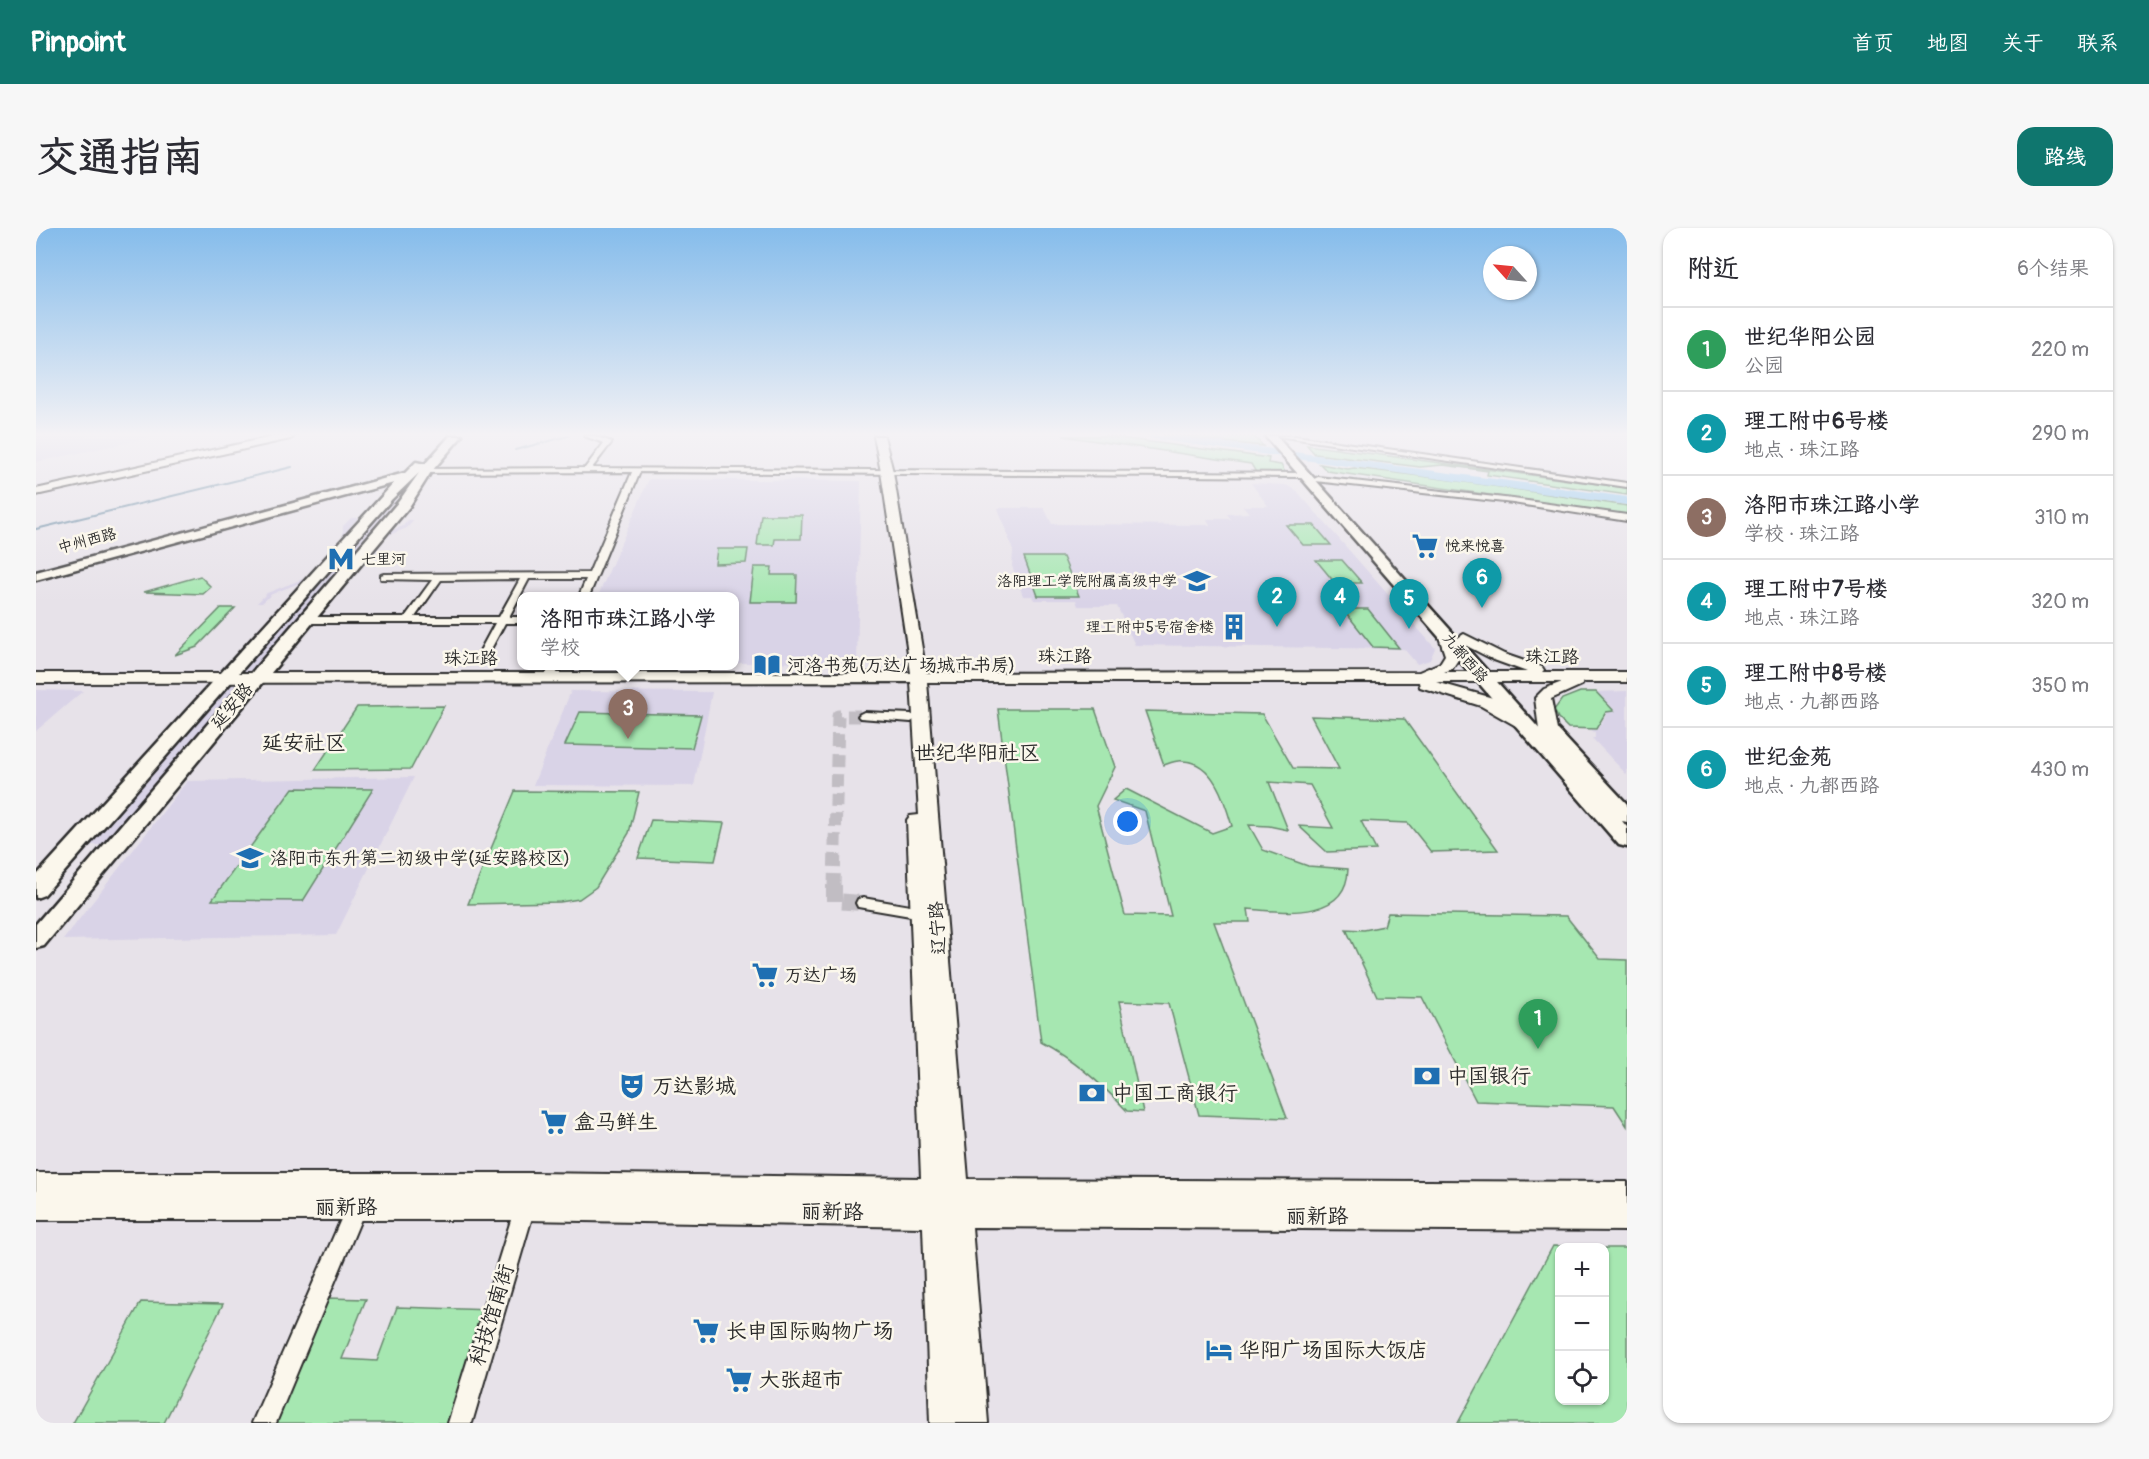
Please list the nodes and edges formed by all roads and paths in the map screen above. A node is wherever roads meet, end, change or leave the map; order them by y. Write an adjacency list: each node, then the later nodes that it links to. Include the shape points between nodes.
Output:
1 (348, 492): 11 (main road, 中州西路)
2 (352, 492): 9 (main road); 11 (main road, 中州西路)
3 (394, 492): 9 (main road, 延安路)
4 (410, 492): 19 (main road, 延安路, via 404,504)
5 (628, 492): 14 (street)
6 (886, 492): 29 (main road, 辽宁路)
7 (1323, 492): 23 (main road, 九都西路)
8 (1443, 492): 10 (street)
9 (388, 496): 32 (main road, 延安路)
10 (1627, 518)
11 (36, 574)
12 (439, 576): 13 (street); 15 (street); 20 (street)
13 (526, 576): 14 (street); 17 (street)
14 (592, 576): 18 (street)
15 (384, 577)
16 (517, 592): 21 (street)
17 (517, 592)
18 (586, 592)
19 (306, 620): 20 (street); 33 (main road, 延安路)
20 (409, 620): 21 (street)
21 (502, 620): 22 (street); 24 (street)
22 (517, 620)
23 (1455, 638): 28 (main road, 九都西路); 30 (main road, via 1453,655 1446,666); 31 (main road, via 1519,665)
24 (480, 660)
25 (553, 671): 29 (main road, 珠江路); 33 (main road, 珠江路)
26 (1627, 677): 31 (main road, 珠江路)
27 (36, 678): 32 (main road, 珠江路)
28 (1491, 678): 30 (main road, 珠江路); 31 (main road, 珠江路); 38 (main road, 九都西路); 39 (main road, 九都西路)
29 (914, 679): 30 (main road, 珠江路); 33 (main road, 珠江路); 37 (main road, 辽宁路); 48 (main road, 辽宁路)
30 (1410, 679): 38 (main road, via 1487,702)
31 (1570, 679): 34 (main road, 珠江路); 39 (main road, via 1543,698)
32 (223, 681): 33 (main road, 珠江路); 35 (main road, 珠江路); 42 (main road, 延安路)
33 (254, 681): 45 (main road, 延安路)
34 (1627, 683)
35 (36, 684)
36 (864, 716): 37 (street)
37 (911, 718): 44 (main road, 辽宁路)
38 (1525, 726): 41 (main road, 九都西路)
39 (1548, 730): 40 (main road, 九都西路)
40 (1627, 816)
41 (1627, 840)
42 (36, 890)
43 (863, 903): 44 (street)
44 (922, 913): 48 (main road, 辽宁路)
45 (36, 940)
46 (36, 1185): 48 (main road, 丽新路, via 531,1185)
47 (1627, 1195): 48 (main road, 丽新路)
48 (946, 1202): 51 (main road, 丽新路); 52 (main road, 丽新路); 55 (main road, 辽宁路); 56 (main road, 辽宁路)
49 (36, 1207): 50 (main road, 丽新路)
50 (356, 1207): 51 (main road, 丽新路); 53 (street)
51 (525, 1207): 54 (street, 科技馆南街)
52 (1627, 1218)
53 (264, 1423)
54 (460, 1423)
55 (947, 1423)
56 (971, 1423)

